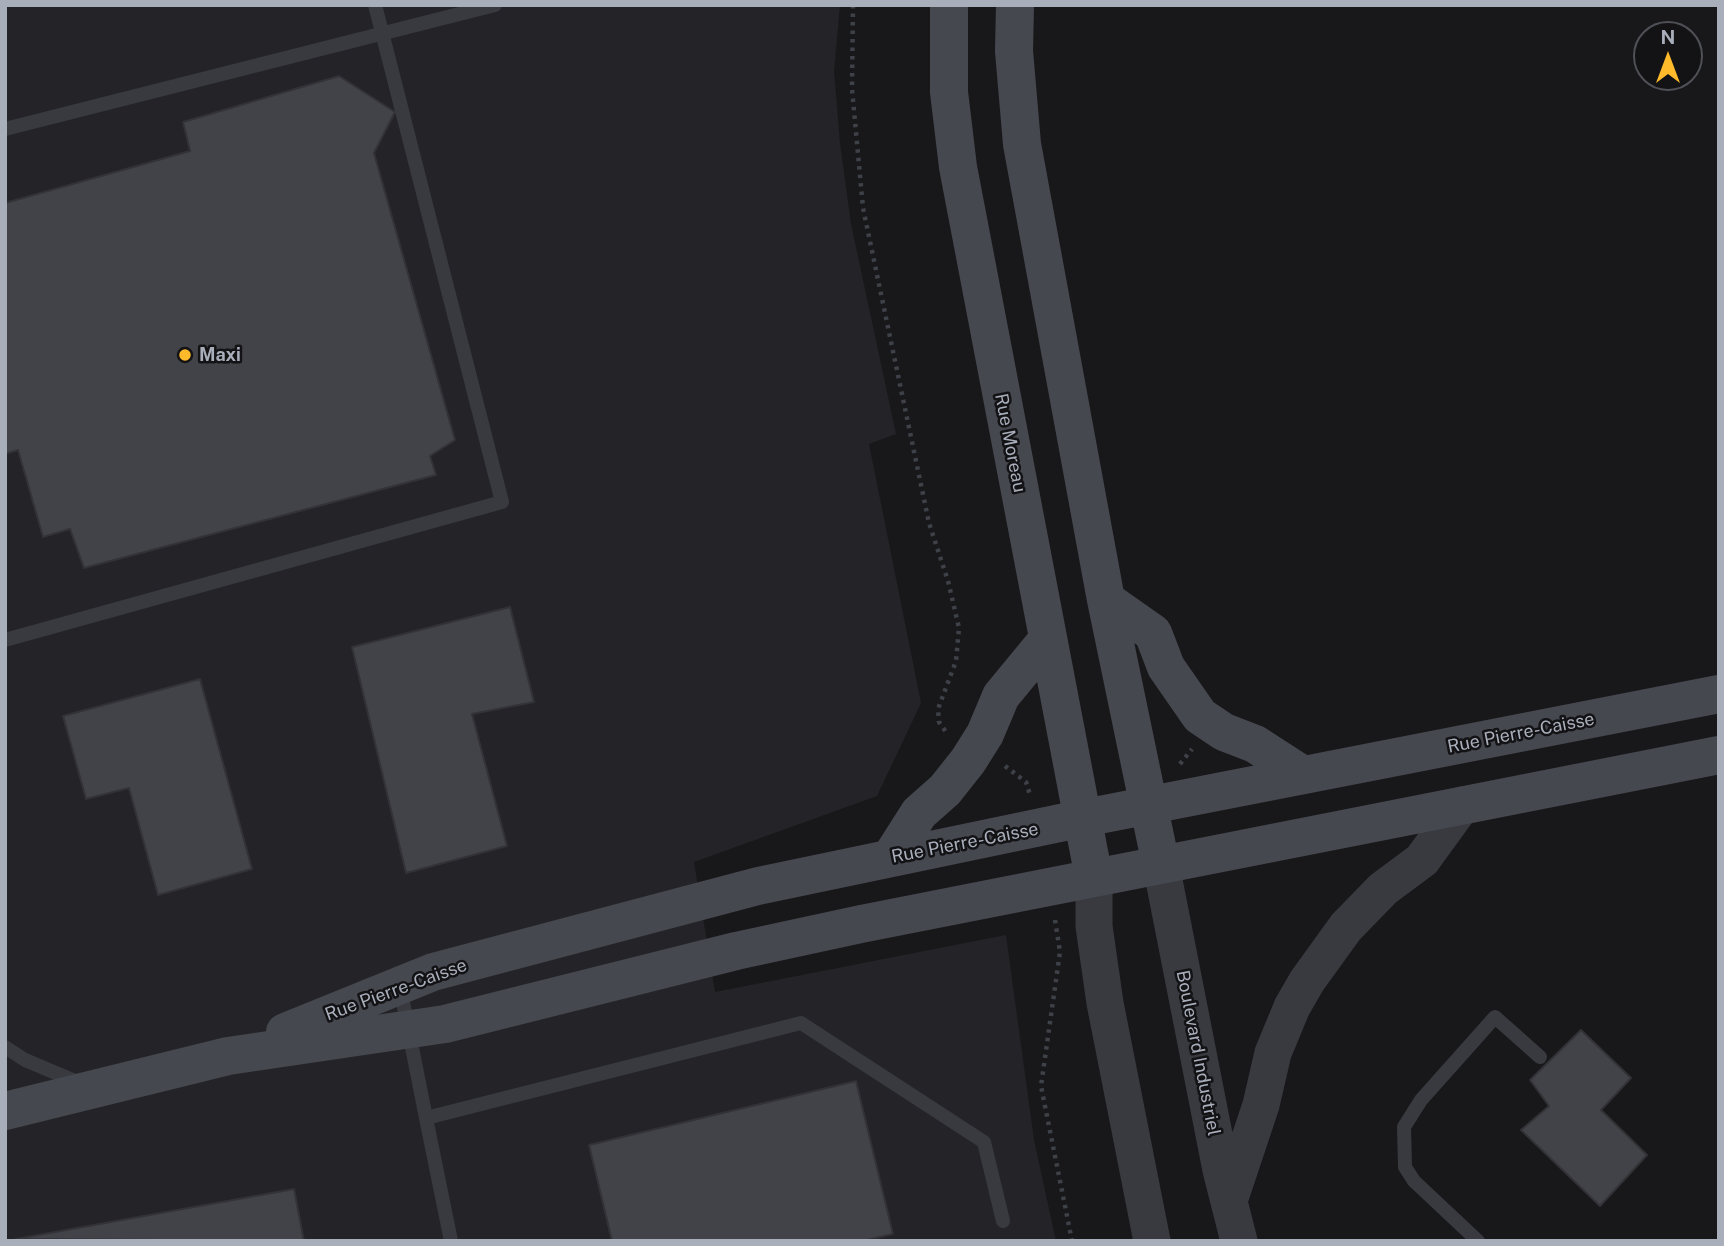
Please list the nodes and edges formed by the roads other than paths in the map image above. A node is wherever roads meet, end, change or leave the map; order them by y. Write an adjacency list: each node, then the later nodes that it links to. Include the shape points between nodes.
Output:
1 (375, 5): 5 (lane)
2 (495, 5): 5 (lane)
3 (949, 5): 8 (main road, Rue Moreau, via 949,92 958,167)
4 (1015, 5): 7 (main road, via 1022,144)
5 (382, 33): 6 (lane); 9 (lane, via 502,502)
6 (5, 129)
7 (1106, 600): 12 (main road, via 1153,633 1166,667 1200,716); 13 (main road)
8 (1048, 639): 15 (main road, Rue Moreau); 16 (main road, via 1001,696 968,761 919,813)
9 (5, 640)
10 (1719, 694): 12 (main road, Rue Pierre-Caisse)
11 (1719, 755): 14 (main road, Rue Pierre-Caisse)
12 (1303, 775): 13 (main road, Rue Pierre-Caisse)
13 (1147, 806): 15 (main road, Rue Pierre-Caisse); 17 (main road)
14 (1462, 806): 17 (main road, Rue Pierre-Caisse); 27 (street, via 1422,860 1383,889 1346,927 1307,981 1278,1042)
15 (1084, 818): 16 (main road, Rue Pierre-Caisse); 18 (main road, Rue Moreau)
16 (891, 857): 19 (main road, Rue Pierre-Caisse, via 578,932)
17 (1161, 865): 18 (main road, Rue Pierre-Caisse); 27 (street, Boulevard Industriel)
18 (1094, 878): 20 (main road, Rue Pierre-Caisse, via 817,933 477,1017); 30 (street, via 1094,926 1105,1003)
19 (399, 985): 20 (lane); 22 (main road, Rue Pierre-Caisse)
20 (408, 1029): 22 (main road, Rue Pierre-Caisse); 26 (lane)
21 (5, 1046): 24 (lane, via 25,1060)
22 (228, 1056): 24 (main road, Rue Pierre-Caisse)
23 (1540, 1056): 32 (lane, via 1495,1017 1421,1100 1404,1127 1405,1167 1414,1181)
24 (93, 1088): 25 (main road, Rue Pierre-Caisse)
25 (5, 1111)
26 (426, 1118): 28 (lane, via 801,1023 984,1142); 29 (lane)
27 (1229, 1201): 31 (street, Boulevard Industriel)
28 (1003, 1221)
29 (451, 1241)
30 (1152, 1241)
31 (1239, 1241)
32 (1478, 1241)

